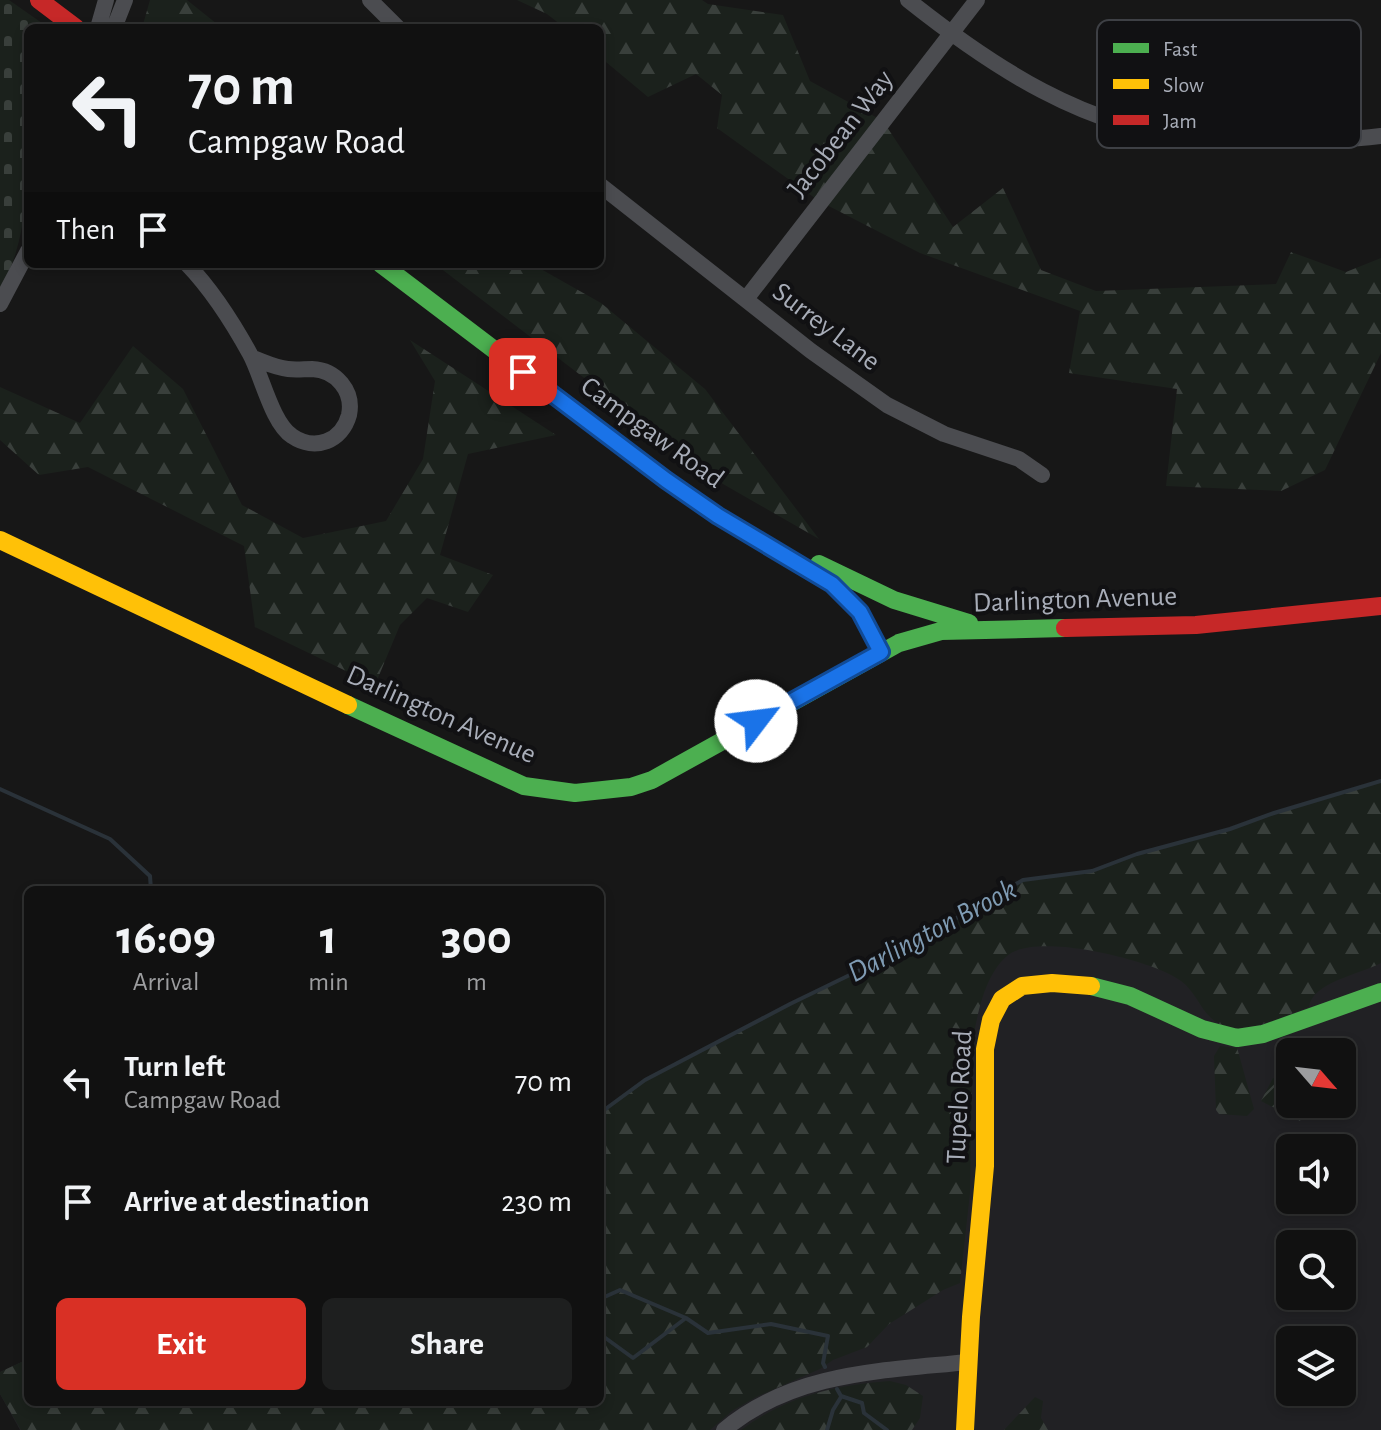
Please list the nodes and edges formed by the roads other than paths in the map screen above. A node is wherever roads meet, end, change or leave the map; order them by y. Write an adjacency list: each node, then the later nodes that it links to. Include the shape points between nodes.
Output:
1 (39, 0): 7 (main road)
2 (106, 0): 8 (street)
3 (125, 0): 9 (street)
4 (370, 0): 10 (street)
5 (908, 0): 11 (street)
6 (977, 0): 11 (street, Jacobean Way)
7 (71, 24)
8 (99, 24)
9 (116, 24)
10 (394, 24)
11 (951, 34): 12 (street, via 1017,78); 19 (street, Jacobean Way)
12 (1097, 114)
13 (1381, 136): 14 (street)
14 (1361, 137)
15 (604, 188): 19 (street, Surrey Lane)
16 (24, 259): 20 (street)
17 (190, 268): 21 (street)
18 (386, 268): 23 (main road, Campgaw Road, via 666,480)
19 (746, 299): 22 (street, Surrey Lane, via 887,405 944,434 1019,459)
20 (0, 304)
21 (253, 358): 21 (street, via 290,436 312,444 333,440 350,409 341,381 315,369 284,369)
22 (1042, 475)
23 (760, 539): 26 (main road, via 909,605); 27 (main road, Campgaw Road, via 832,584 873,633)
24 (0, 540): 27 (main road, Darlington Avenue, via 502,778 552,791 607,791 652,780)
25 (1381, 606): 26 (main road, Darlington Avenue, via 1196,625)
26 (997, 630): 27 (main road, Darlington Avenue, via 941,631)
27 (881, 652)
28 (1381, 992): 29 (main road, Tupelo Road, via 1240,1039 1094,985 1031,983 1007,993 986,1035 985,1166)
29 (968, 1362): 30 (street, via 814,1382 769,1400); 31 (main road, Tupelo Road)
30 (724, 1430)
31 (965, 1430)

